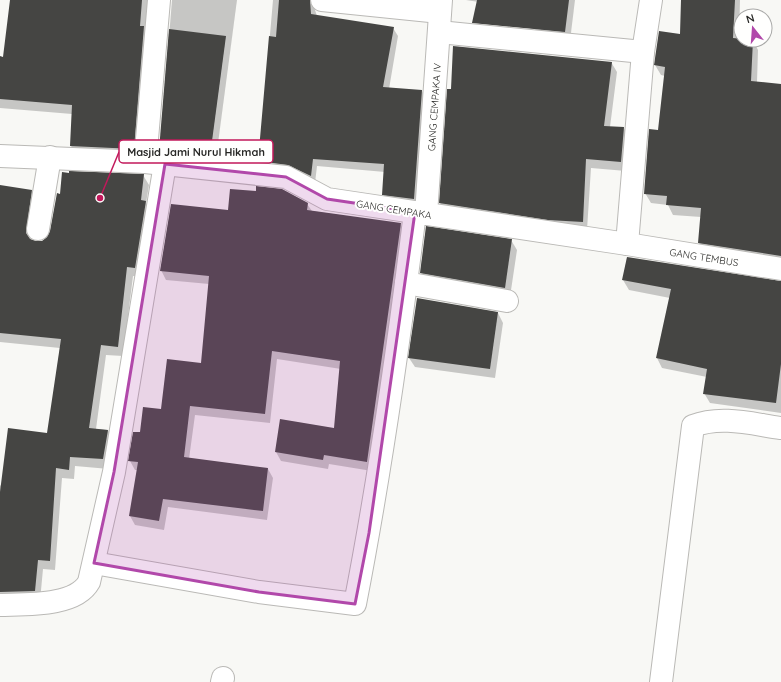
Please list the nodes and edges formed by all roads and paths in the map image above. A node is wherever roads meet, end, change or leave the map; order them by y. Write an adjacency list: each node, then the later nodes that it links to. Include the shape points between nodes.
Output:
1 (159, 0): 8 (street)
2 (322, 0): 4 (street)
3 (651, 0): 5 (street)
4 (440, 15): 5 (street); 9 (street, GANG CEMPAKA IV)
5 (643, 52): 11 (street)
6 (0, 155): 7 (street, GANG CEMPAKA)
7 (50, 157): 8 (street, GANG CEMPAKA); 10 (street)
8 (155, 163): 9 (street, GANG CEMPAKA, via 286,177 327,199); 16 (street, via 114,472)
9 (421, 213): 11 (street, GANG CEMPAKA); 13 (street, GANG CEMPAKA IV)
10 (38, 229)
11 (627, 244): 12 (street, GANG TEMBUS)
12 (781, 270)
13 (406, 283): 14 (street); 16 (street, GANG CEMPAKA IV, via 369,533 355,604 259,592)
14 (507, 301)
15 (781, 428): 18 (street, via 722,420 693,426)
16 (94, 563): 17 (street, via 89,582 79,594 44,603)
17 (0, 605)
18 (662, 674)

